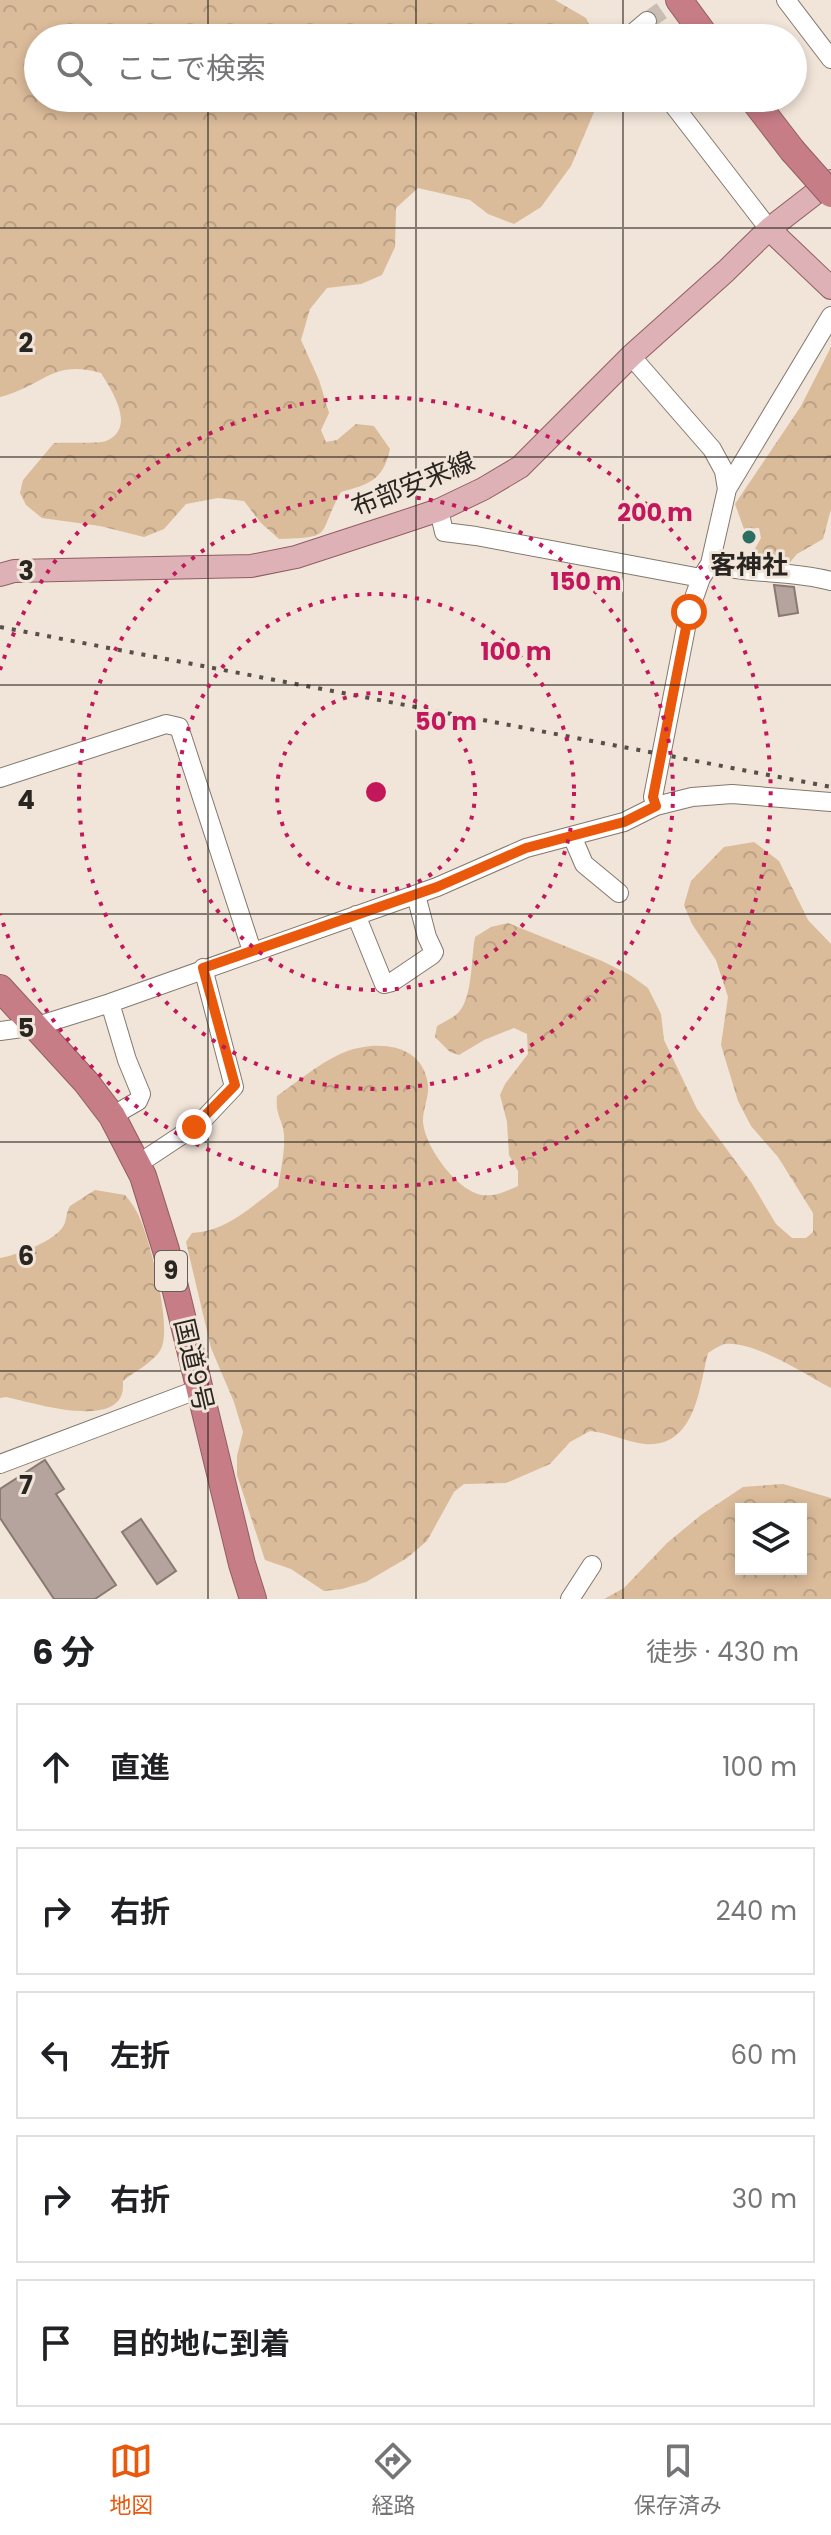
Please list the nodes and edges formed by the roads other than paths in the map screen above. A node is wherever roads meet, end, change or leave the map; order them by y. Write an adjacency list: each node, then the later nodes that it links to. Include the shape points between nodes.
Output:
1 (679, 0): 5 (highway)
2 (786, 0): 6 (street)
3 (647, 21): 4 (street)
4 (643, 24)
5 (697, 24)
6 (804, 24)
7 (807, 28): 8 (street)
8 (831, 59)
9 (679, 112): 13 (street)
10 (763, 112): 12 (highway, bridge)
11 (831, 181): 13 (main road, 布部安来線)
12 (831, 194)
13 (769, 229): 14 (main road); 16 (main road, 布部安来線)
14 (831, 288)
15 (831, 316): 17 (street)
16 (631, 356): 17 (street, via 712,449); 18 (main road, 布部安来線, via 520,467)
17 (727, 489): 19 (street)
18 (439, 510): 19 (street, via 444,532); 20 (main road, 布部安来線, via 296,557 251,566)
19 (706, 571): 21 (street, via 794,573); 24 (street, via 689,612 653,797)
20 (0, 575)
21 (831, 581)
22 (0, 778): 29 (street, via 166,724 179,727)
23 (831, 802): 24 (street, via 732,794)
24 (656, 806): 25 (street, via 624,822)
25 (572, 836): 26 (street, via 584,864); 28 (street, via 526,848)
26 (619, 893)
27 (417, 899): 28 (street, via 434,952 386,987)
28 (356, 915): 29 (street)
29 (252, 951): 30 (street)
30 (203, 968): 32 (street); 36 (street, via 234,1087 200,1123)
31 (0, 988): 33 (highway, 国道9号 / 9)
32 (110, 1003): 33 (street); 35 (street, via 141,1094)
33 (37, 1026): 34 (street); 35 (highway, 国道9号 / 9)
34 (0, 1031)
35 (112, 1116): 36 (highway, 国道9号 / 9)
36 (138, 1164): 37 (highway, 国道9号 / 9, via 157,1215)
37 (199, 1389): 38 (street); 40 (highway, 国道9号 / 9)
38 (0, 1464)
39 (592, 1565): 41 (street)
40 (258, 1598)
41 (570, 1599)

